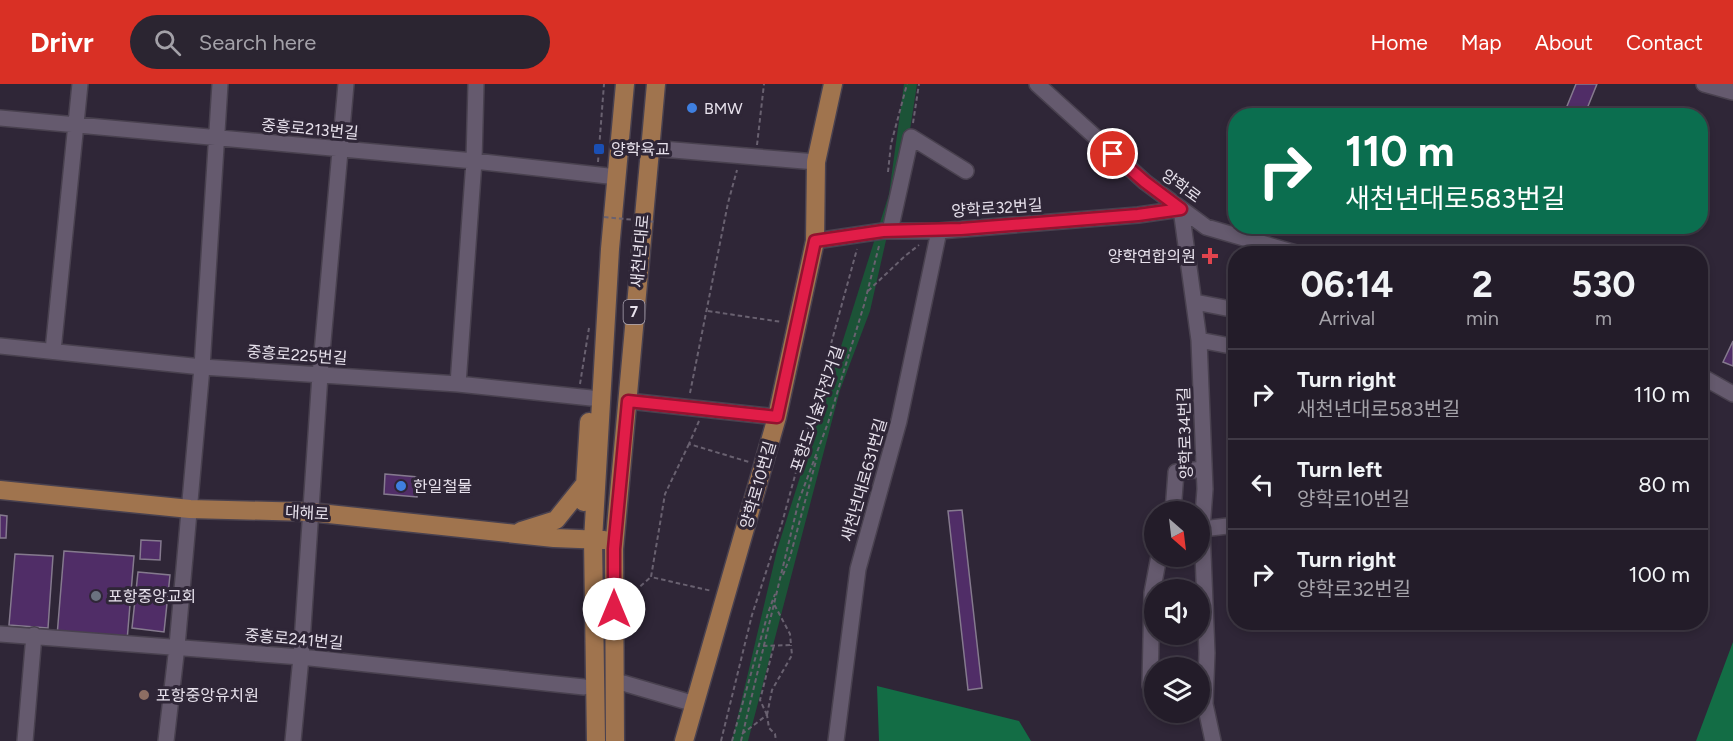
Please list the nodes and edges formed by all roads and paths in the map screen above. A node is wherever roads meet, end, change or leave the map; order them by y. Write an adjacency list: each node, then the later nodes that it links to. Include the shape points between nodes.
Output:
1 (80, 84): 15 (street)
2 (220, 84): 17 (street)
3 (346, 84): 19 (street)
4 (476, 84): 21 (street)
5 (626, 84): 24 (main road, 새천년대로 / 7)
6 (656, 84): 18 (main road, 새천년대로 / 7)
7 (764, 84): 20 (path)
8 (833, 84): 22 (main road, 양학로10번길)
9 (907, 84): 25 (path, via 891,144)
10 (919, 84): 16 (path)
11 (1038, 84): 26 (street, 양학로, via 1145,182)
12 (1704, 84): 13 (street)
13 (1733, 92)
14 (0, 118): 15 (street, 중흥로213번길)
15 (76, 125): 17 (street, 중흥로213번길); 44 (street)
16 (911, 137): 23 (street); 29 (street)
17 (216, 139): 19 (street, 중흥로213번길); 46 (street)
18 (650, 148): 20 (street); 52 (main road, 새천년대로 / 7)
19 (341, 149): 21 (street, 중흥로213번길); 47 (street)
20 (748, 156): 22 (street); 39 (path, via 728,203)
21 (474, 161): 24 (street, 중흥로213번길); 49 (street)
22 (816, 162): 34 (main road, 양학로10번길)
23 (966, 171)
24 (617, 177): 45 (main road, 새천년대로 / 7)
25 (887, 179)
26 (1181, 209): 30 (street, 양학로32번길); 31 (street, 양학로, via 1206,226); 37 (street, 양학로34번길)
27 (604, 217): 28 (path, bridge)
28 (656, 222)
29 (886, 231): 30 (street, 양학로32번길); 33 (street, 양학로32번길); 36 (path, 포항도시숲자전거길)
30 (939, 231): 36 (path); 105 (street, 새천년대로631번길, via 900,421 858,569)
31 (1228, 233)
32 (1233, 234): 35 (street, 양학로)
33 (861, 235): 34 (street, 양학로32번길); 101 (path, via 782,523 752,615)
34 (815, 241): 40 (main road, 양학로10번길)
35 (1272, 246)
36 (867, 292): 57 (path, 포항도시숲자전거길)
37 (1195, 302): 38 (street); 41 (street, 양학로34번길)
38 (1228, 308)
39 (708, 311): 40 (path); 53 (path)
40 (797, 324): 55 (main road, 양학로10번길)
41 (1199, 340): 42 (street); 59 (street, 양학로34번길)
42 (1228, 345)
43 (0, 346): 44 (street, 중흥로225번길)
44 (53, 351): 46 (street, 중흥로225번길)
45 (603, 354): 51 (main road, via 593,376); 69 (main road, 새천년대로 / 7)
46 (202, 367): 47 (street, 중흥로225번길); 64 (street)
47 (320, 375): 49 (street, 중흥로225번길); 65 (street)
48 (1708, 380): 50 (street)
49 (458, 384): 51 (street, 중흥로225번길)
50 (1733, 394)
51 (591, 398): 60 (main road)
52 (628, 401): 53 (street); 70 (main road, 새천년대로 / 7)
53 (687, 407): 54 (street)
54 (705, 409): 55 (street); 56 (path)
55 (777, 417): 58 (main road, 양학로10번길)
56 (689, 444): 58 (path); 73 (path, via 665,494)
57 (820, 444): 74 (path); 74 (path, 포항도시숲자전거길, via 799,500)
58 (763, 467): 75 (main road, 양학로10번길)
59 (1204, 469): 62 (street, via 1176,472); 63 (street, 양학로34번길)
60 (584, 485): 68 (main road, via 556,520); 69 (main road)
61 (0, 490): 64 (main road, 대해로)
62 (1174, 501)
63 (1204, 501)
64 (189, 509): 65 (main road, 대해로); 82 (street)
65 (310, 512): 68 (main road, 대해로); 84 (street)
66 (1228, 526): 67 (street)
67 (1210, 528)
68 (516, 532): 69 (main road, 대해로)
69 (588, 540): 70 (main road, 대해로); 88 (main road); 97 (main road, 새천년대로)
70 (614, 545): 76 (main road, via 622,567); 98 (main road, 새천년대로 / 7)
71 (1157, 567): 85 (street, via 1152,593)
72 (1204, 567): 86 (street, 양학로34번길)
73 (651, 577): 75 (path); 76 (path)
74 (779, 585): 77 (path, 포항도시숲자전거길); 102 (path)
75 (726, 595): 89 (main road, 양학로10번길)
76 (623, 602): 87 (main road)
77 (774, 604): 81 (path, via 790,634); 83 (path, 포항도시숲자전거길)
78 (0, 634): 79 (street, 중흥로241번길)
79 (34, 635): 82 (street, 중흥로241번길); 93 (street)
80 (774, 645): 81 (path); 83 (path); 90 (path, via 760,700)
81 (791, 645): 90 (path, via 792,655 772,690)
82 (177, 646): 84 (street, 중흥로241번길); 94 (street)
83 (763, 646): 92 (path, 포항도시숲자전거길)
84 (301, 657): 88 (street, 중흥로241번길); 95 (street)
85 (1151, 657)
86 (1207, 657)
87 (623, 683): 89 (street); 99 (main road)
88 (584, 687): 96 (main road)
89 (695, 704): 100 (main road, 양학로10번길)
90 (767, 715): 92 (path); 104 (path)
91 (1208, 723): 106 (street, 양학로34번길)
92 (742, 734): 103 (path, 포항도시숲자전거길)
93 (25, 741)
94 (166, 741)
95 (293, 741)
96 (584, 741)
97 (596, 741)
98 (615, 741)
99 (624, 741)
100 (684, 741)
101 (721, 741)
102 (732, 741)
103 (741, 741)
104 (777, 741)
105 (836, 741)
106 (1213, 741)

